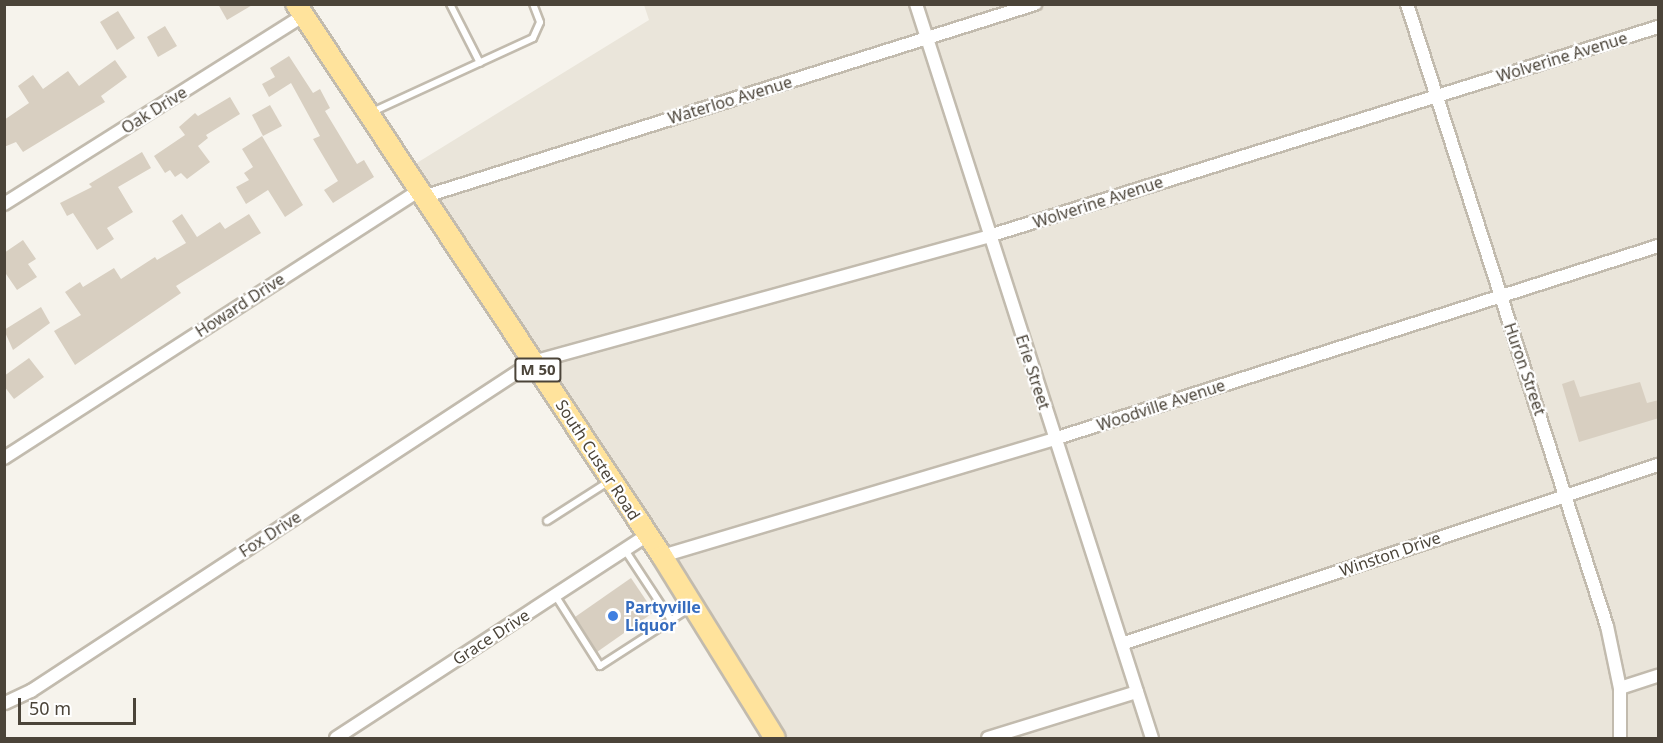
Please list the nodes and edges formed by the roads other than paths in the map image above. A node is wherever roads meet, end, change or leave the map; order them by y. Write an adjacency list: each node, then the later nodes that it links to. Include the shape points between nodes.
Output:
1 (450, 4): 9 (lane)
2 (533, 4): 9 (lane, via 540,22 533,38)
3 (916, 4): 8 (street, Erie Street)
4 (1035, 4): 8 (street, Waterloo Avenue)
5 (1407, 4): 10 (street, Huron Street)
6 (300, 10): 11 (main road, South Custer Road / M 50); 13 (street, Oak Drive)
7 (1659, 27): 10 (street, Wolverine Avenue)
8 (928, 39): 12 (street, Waterloo Avenue); 14 (street, Erie Street)
9 (480, 63): 11 (lane)
10 (1438, 95): 14 (street, Wolverine Avenue); 16 (street, Huron Street)
11 (369, 113): 12 (main road, South Custer Road / M 50)
12 (423, 193): 17 (main road, South Custer Road / M 50); 19 (street, Howard Drive)
13 (4, 204)
14 (989, 236): 17 (street, Wolverine Avenue); 18 (street, Erie Street)
15 (1659, 246): 16 (street, Woodville Avenue)
16 (1501, 298): 18 (street, Woodville Avenue); 22 (street, Huron Street)
17 (533, 362): 21 (main road, South Custer Road / M 50); 34 (street, Fox Drive, via 41,684)
18 (1054, 439): 26 (street, Woodville Avenue); 30 (street, Erie Street)
19 (4, 458)
20 (1659, 465): 22 (street, Winston Drive)
21 (611, 480): 23 (lane); 24 (main road, South Custer Road / M 50)
22 (1567, 494): 30 (street, Winston Drive); 32 (street, Huron Street, via 1607,626)
23 (547, 521)
24 (647, 535): 25 (street, Grace Drive); 26 (main road, South Custer Road / M 50)
25 (625, 550): 27 (street, Grace Drive); 29 (lane)
26 (662, 556): 28 (main road, South Custer Road / M 50)
27 (555, 595): 29 (lane, via 600,666); 35 (street, Grace Drive)
28 (693, 606): 29 (lane); 36 (main road, South Custer Road / M 50)
29 (671, 620)
30 (1122, 645): 33 (street, Erie Street)
31 (1659, 676): 32 (street)
32 (1620, 688): 39 (street, Huron Street)
33 (1137, 692): 37 (street); 38 (street, Erie Street)
34 (5, 703)
35 (336, 738)
36 (775, 738)
37 (988, 738)
38 (1152, 738)
39 (1620, 738)

